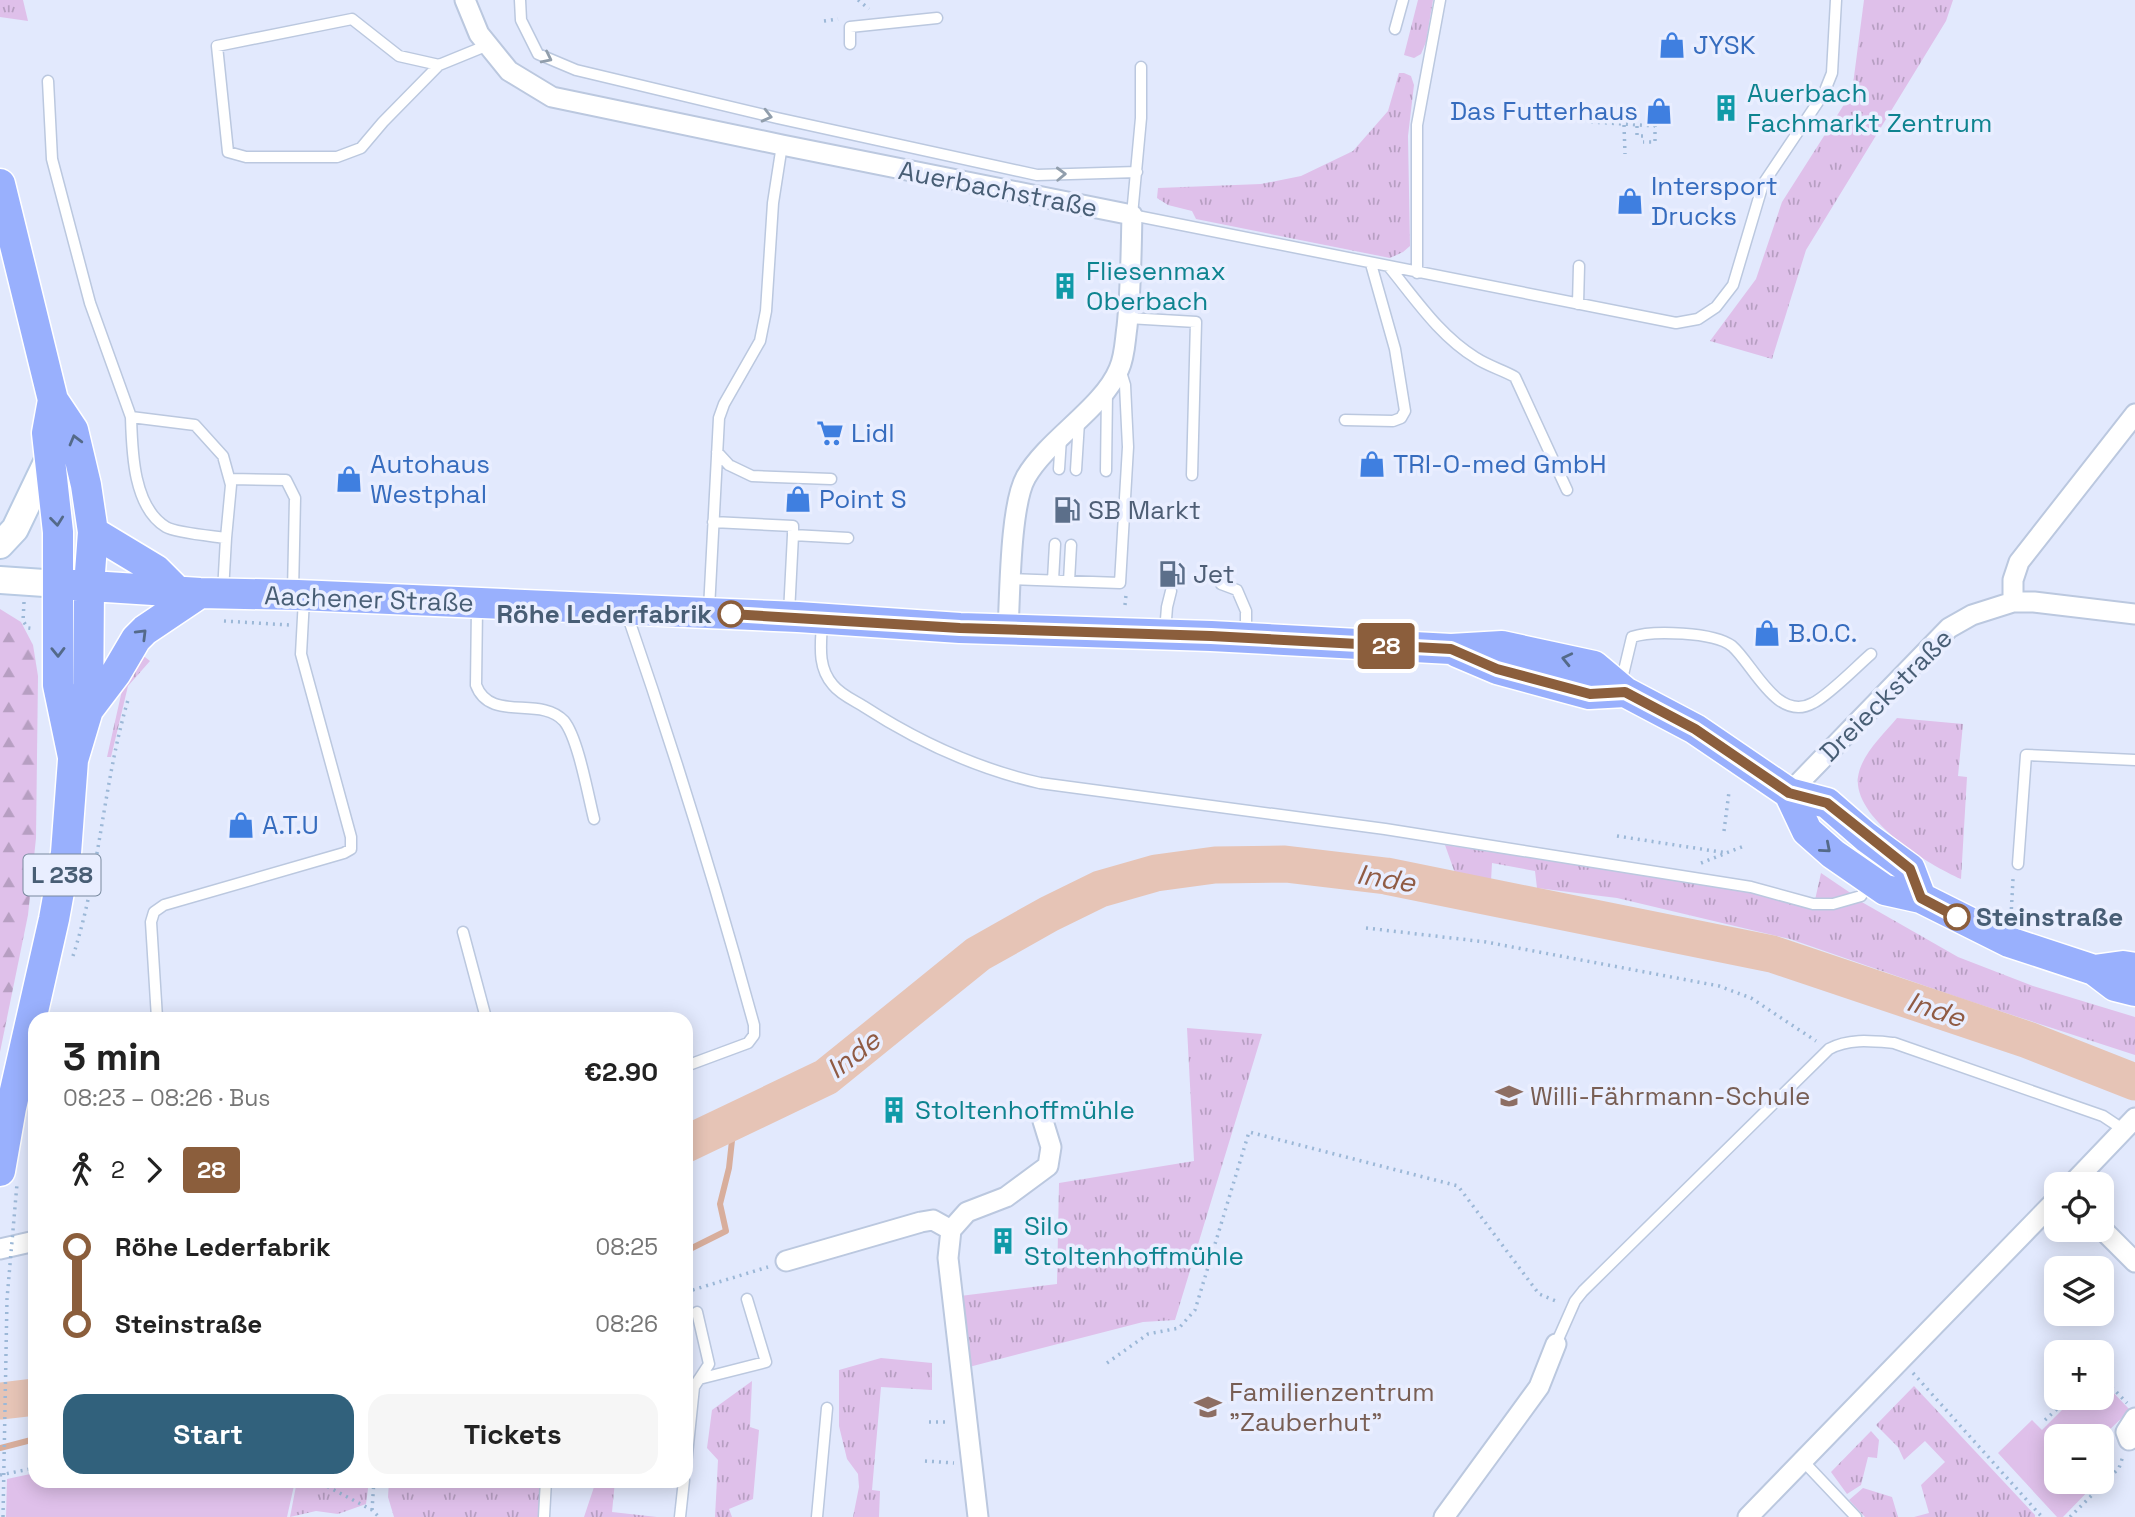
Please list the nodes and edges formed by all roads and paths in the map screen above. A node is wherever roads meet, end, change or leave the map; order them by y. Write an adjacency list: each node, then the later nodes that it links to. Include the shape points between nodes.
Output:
1 (465, 0): 9 (street, Auerbachstraße)
2 (520, 0): 20 (lane, one-way to 20, via 521,20 538,54 576,70 1037,175)
3 (1403, 0): 7 (lane)
4 (1440, 0): 26 (lane, via 1417,125)
5 (1836, 0): 27 (lane, via 1832,73 1824,93 1763,184 1733,285 1716,307 1698,319 1676,323)
6 (937, 18): 8 (lane, via 849,27)
7 (1395, 29)
8 (850, 44)
9 (488, 45): 10 (lane); 18 (street, Auerbachstraße, via 509,71 552,97)
10 (439, 65): 10 (lane, via 399,56 352,19 217,46 228,152 246,158 337,158 361,148)
11 (1141, 67): 20 (lane)
12 (48, 81): 33 (lane, via 52,159 90,303)
13 (1591, 122): 14 (path)
14 (1624, 125): 15 (path); 19 (path)
15 (1636, 126): 16 (path, via 1637,136); 17 (path, via 1655,126 1655,142)
16 (1643, 136)
17 (1643, 142)
18 (782, 145): 22 (street, Auerbachstraße); 37 (lane, via 760,341 724,404)
19 (1625, 154)
20 (1137, 172): 22 (lane)
21 (0, 184): 31 (main road, L 238)
22 (1132, 215): 23 (lane); 28 (street, Auerbachstraße)
23 (1371, 264): 25 (lane); 35 (lane, via 1395,349 1405,411 1393,421)
24 (1579, 266): 27 (lane)
25 (1390, 268): 26 (lane); 45 (lane, via 1438,327 1477,359 1515,377)
26 (1417, 273): 27 (lane)
27 (1578, 304)
28 (1128, 318): 29 (street, Auerbachstraße); 42 (lane, via 1196,322)
29 (1119, 368): 30 (street, Auerbachstraße); 57 (lane, via 1125,385 1128,447 1120,583)
30 (1107, 388): 34 (street, Auerbachstraße); 41 (lane)
31 (54, 400): 38 (main road, L 238, via 47,433); 47 (main road, L 238, one-way to 31, via 73,430)
32 (2135, 414): 65 (street, via 2019,562)
33 (131, 417): 43 (lane, via 195,425 223,456); 49 (lane, via 137,481 150,512 167,528)
34 (1079, 418): 36 (street, Auerbachstraße); 40 (lane)
35 (1345, 420)
36 (1061, 436): 39 (lane); 54 (street, Auerbachstraße, via 1025,478 1018,498)
37 (717, 452): 44 (lane, via 729,465 752,476); 46 (lane)
38 (49, 458): 52 (main road, via 15,529); 58 (main road, L 238, one-way to 58)
39 (1059, 469)
40 (1076, 470)
41 (1106, 471)
42 (1192, 475)
43 (230, 479): 49 (lane); 62 (lane, via 286,480 295,498)
44 (831, 479)
45 (1567, 490)
46 (713, 522): 48 (lane, via 793,526); 70 (lane)
47 (93, 532): 60 (main road, L 238); 64 (main road)
48 (793, 535): 50 (lane); 72 (lane)
49 (226, 538): 64 (lane)
50 (848, 538)
51 (1055, 544): 56 (lane)
52 (0, 545)
53 (1071, 545): 57 (lane)
54 (1011, 579): 56 (lane); 76 (street, Auerbachstraße)
55 (0, 580): 58 (main road, Aachener Straße)
56 (1053, 580): 57 (lane)
57 (1069, 581)
58 (59, 584): 60 (main road, Aachener Straße); 83 (main road, L 238, one-way to 83, via 58,685)
59 (1221, 584): 78 (lane, via 1237,590 1246,611)
60 (89, 586): 64 (main road, Aachener Straße); 82 (main road, L 238)
61 (1171, 591): 77 (lane)
62 (298, 595): 64 (main road, Aachener Straße); 66 (main road, Aachener Straße); 74 (lane)
63 (1126, 595): 67 (path)
64 (204, 599): 74 (path); 82 (main road, one-way to 64, via 135,639)
65 (2013, 602): 71 (street); 86 (street, Dreieckstraße, via 1949,628)
66 (478, 603): 69 (main road, Aachener Straße); 87 (lane, via 476,685 480,697 489,704 550,712 562,719 571,732)
67 (1125, 605)
68 (24, 609): 75 (path, via 23,621 28,628)
69 (626, 610): 70 (main road, Aachener Straße); 108 (lane, via 716,888 754,1025 748,1043)
70 (709, 614): 72 (main road, Aachener Straße)
71 (2135, 614)
72 (788, 617): 73 (main road, Aachener Straße)
73 (822, 619): 76 (main road, Aachener Straße); 93 (lane, via 820,657 833,685 889,722 975,764 1011,776)
74 (303, 625): 104 (lane, via 301,654 351,849 164,905 154,912)
75 (37, 629)
76 (1008, 629): 77 (main road, Aachener Straße)
77 (1164, 635): 78 (main road, Aachener Straße)
78 (1246, 638): 80 (main road, Aachener Straße, via 1451,649 1497,669 1590,694)
79 (1871, 654): 80 (lane, via 1812,704 1793,707 1777,700 1731,645 1708,636 1643,633 1632,637)
80 (1622, 690): 86 (main road, via 1695,729)
81 (128, 699): 99 (path, via 90,893)
82 (88, 710): 83 (main road, L 238)
83 (73, 760): 103 (main road, L 238, via 64,867)
84 (2135, 760): 92 (lane, via 2026,755)
85 (1729, 792): 88 (path)
86 (1789, 793): 94 (main road, one-way to 94, via 1807,831); 95 (main road, via 1827,803 1910,869)
87 (594, 819)
88 (1724, 831)
89 (1617, 836): 91 (path)
90 (1744, 846): 91 (path)
91 (1727, 853): 93 (path)
92 (2018, 864): 98 (path)
93 (1673, 874): 94 (lane, via 1821,904 1861,896)
94 (1871, 880): 95 (main road, via 1885,890)
95 (1921, 898): 98 (main road)
96 (1366, 928): 107 (path, via 1486,942 1718,986 1751,998)
97 (463, 932): 105 (lane)
98 (2009, 942): 101 (main road)
99 (69, 968)
100 (2135, 968): 101 (main road)
101 (2094, 970): 102 (main road, via 2115,986)
102 (2135, 991)
103 (33, 1012)
104 (157, 1012)
105 (484, 1012)
106 (28, 1034): 112 (main road, L 238, via 11,1108)
107 (1829, 1049): 110 (lane, via 1841,1042 1894,1043); 122 (lane)
108 (693, 1063)
109 (1043, 1121): 114 (street, via 1051,1147 1048,1166 1006,1197 967,1212)
110 (2129, 1124): 111 (street)
111 (2083, 1172)
112 (9, 1177): 146 (path, bridge)
113 (2044, 1212): 125 (street)
114 (951, 1230): 118 (street, via 933,1220 921,1222); 138 (street, via 948,1258)
115 (2114, 1240): 119 (street)
116 (28, 1243): 117 (street)
117 (0, 1249)
118 (786, 1261): 120 (path)
119 (2135, 1262)
120 (693, 1290)
121 (747, 1299): 127 (lane, via 766,1362)
122 (1572, 1308): 124 (lane); 126 (path, via 1539,1294 1458,1186 1249,1132 1195,1310 1180,1328 1148,1334)
123 (697, 1312): 127 (lane, via 709,1364)
124 (1556, 1344): 152 (street, via 1539,1387)
125 (1900, 1359): 137 (street); 155 (path)
126 (1107, 1363)
127 (699, 1379): 129 (lane)
128 (2114, 1389): 132 (path)
129 (693, 1397)
130 (827, 1408): 150 (lane)
131 (2056, 1410): 134 (path)
132 (2135, 1411)
133 (2135, 1419): 135 (street, via 2126,1432)
134 (2045, 1420)
135 (2129, 1440): 156 (path, via 2119,1468)
136 (925, 1461): 138 (path)
137 (1802, 1461): 153 (street); 154 (lane)
138 (972, 1464): 151 (street)
139 (28, 1469): 140 (path)
140 (0, 1475)
141 (330, 1488): 145 (path)
142 (373, 1488): 145 (path)
143 (546, 1488): 148 (lane)
144 (683, 1488): 149 (lane)
145 (372, 1510): 147 (path)
146 (3, 1517)
147 (379, 1517)
148 (544, 1517)
149 (680, 1517)
150 (817, 1517)
151 (978, 1517)
152 (1444, 1517)
153 (1748, 1517)
154 (1856, 1517)
155 (2042, 1517)
156 (2070, 1517)

